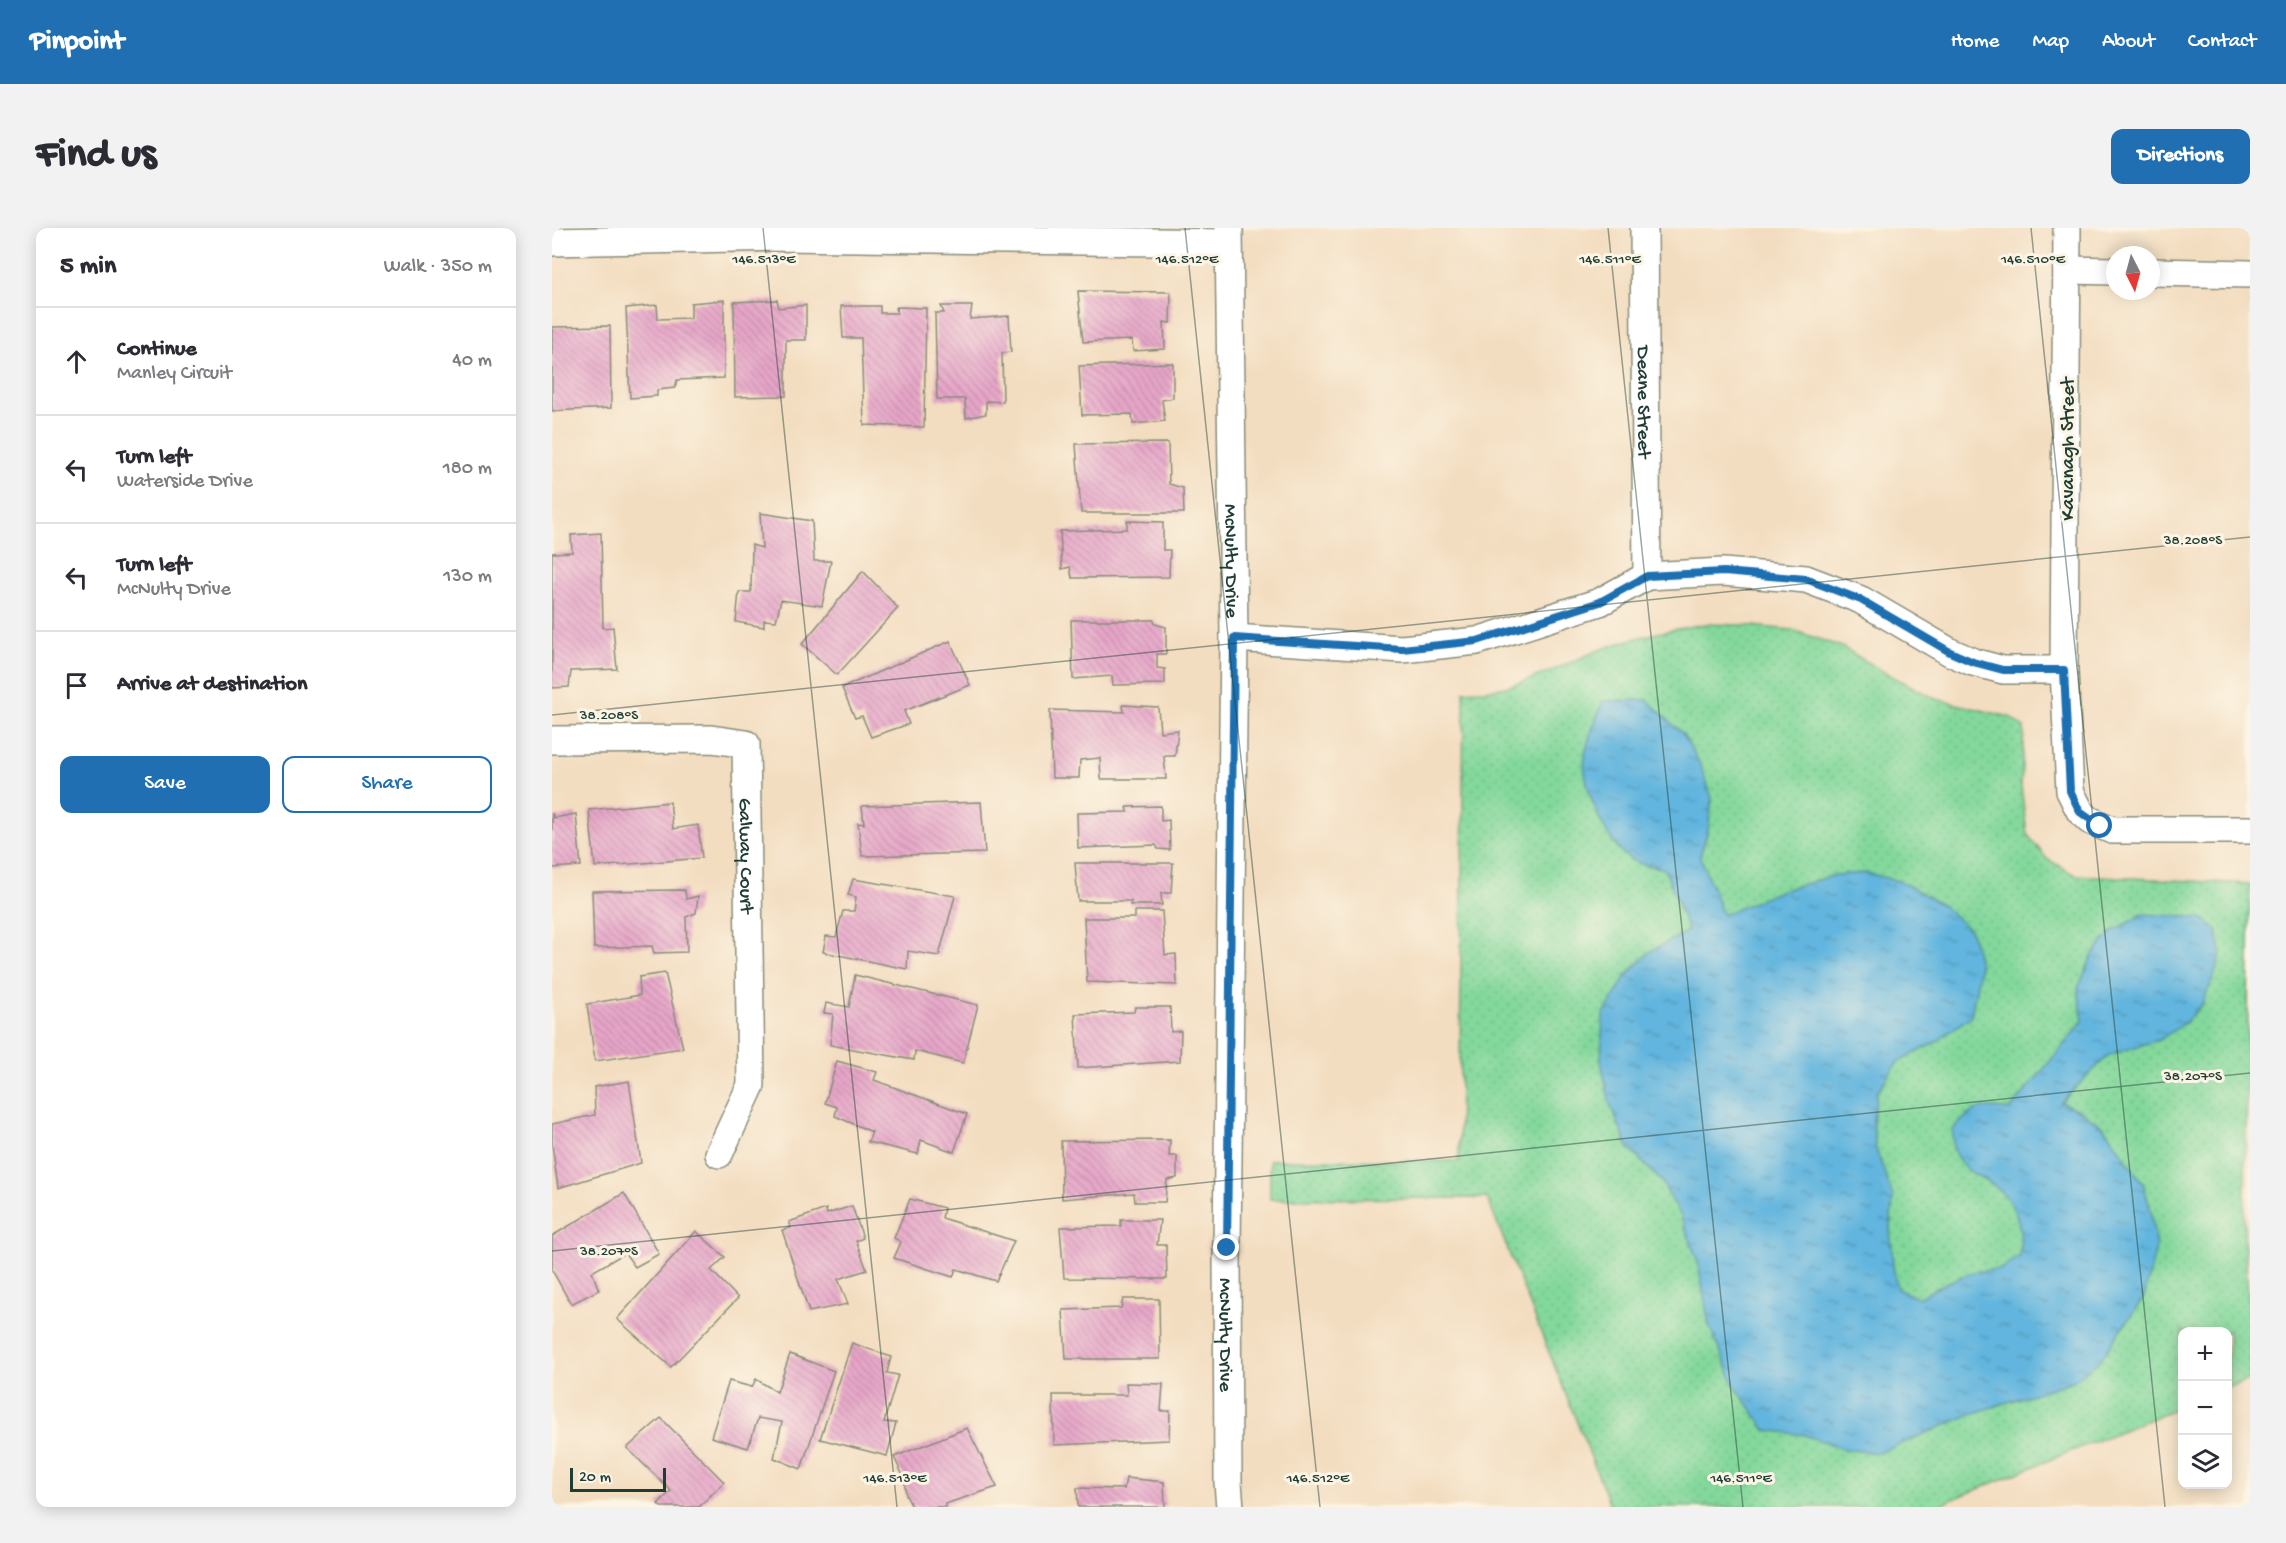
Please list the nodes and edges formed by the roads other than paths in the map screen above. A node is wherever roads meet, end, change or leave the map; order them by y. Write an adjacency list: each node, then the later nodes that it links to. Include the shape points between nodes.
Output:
1 (1644, 228): 10 (street, Deane Street)
2 (2067, 228): 6 (street, Kavanagh Street)
3 (782, 233): 4 (street); 5 (street)
4 (1228, 236): 11 (street, McNulty Drive)
5 (552, 242)
6 (2067, 270): 7 (street); 12 (street, Kavanagh Street)
7 (2106, 271)
8 (2160, 272): 9 (street)
9 (2250, 274)
10 (1647, 576): 11 (street, via 1600,602 1477,641 1402,649); 12 (street, via 1724,572 1806,579 1861,600 1973,662 2003,670)
11 (1234, 638): 16 (street, McNulty Drive, via 1227,1248)
12 (2064, 670): 14 (street, Kavanagh Street, via 2070,791 2080,812 2089,820 2112,830)
13 (552, 740): 15 (street, Galway Court, via 711,739 746,744 751,1085)
14 (2250, 830)
15 (719, 1154)
16 (1230, 1507)

